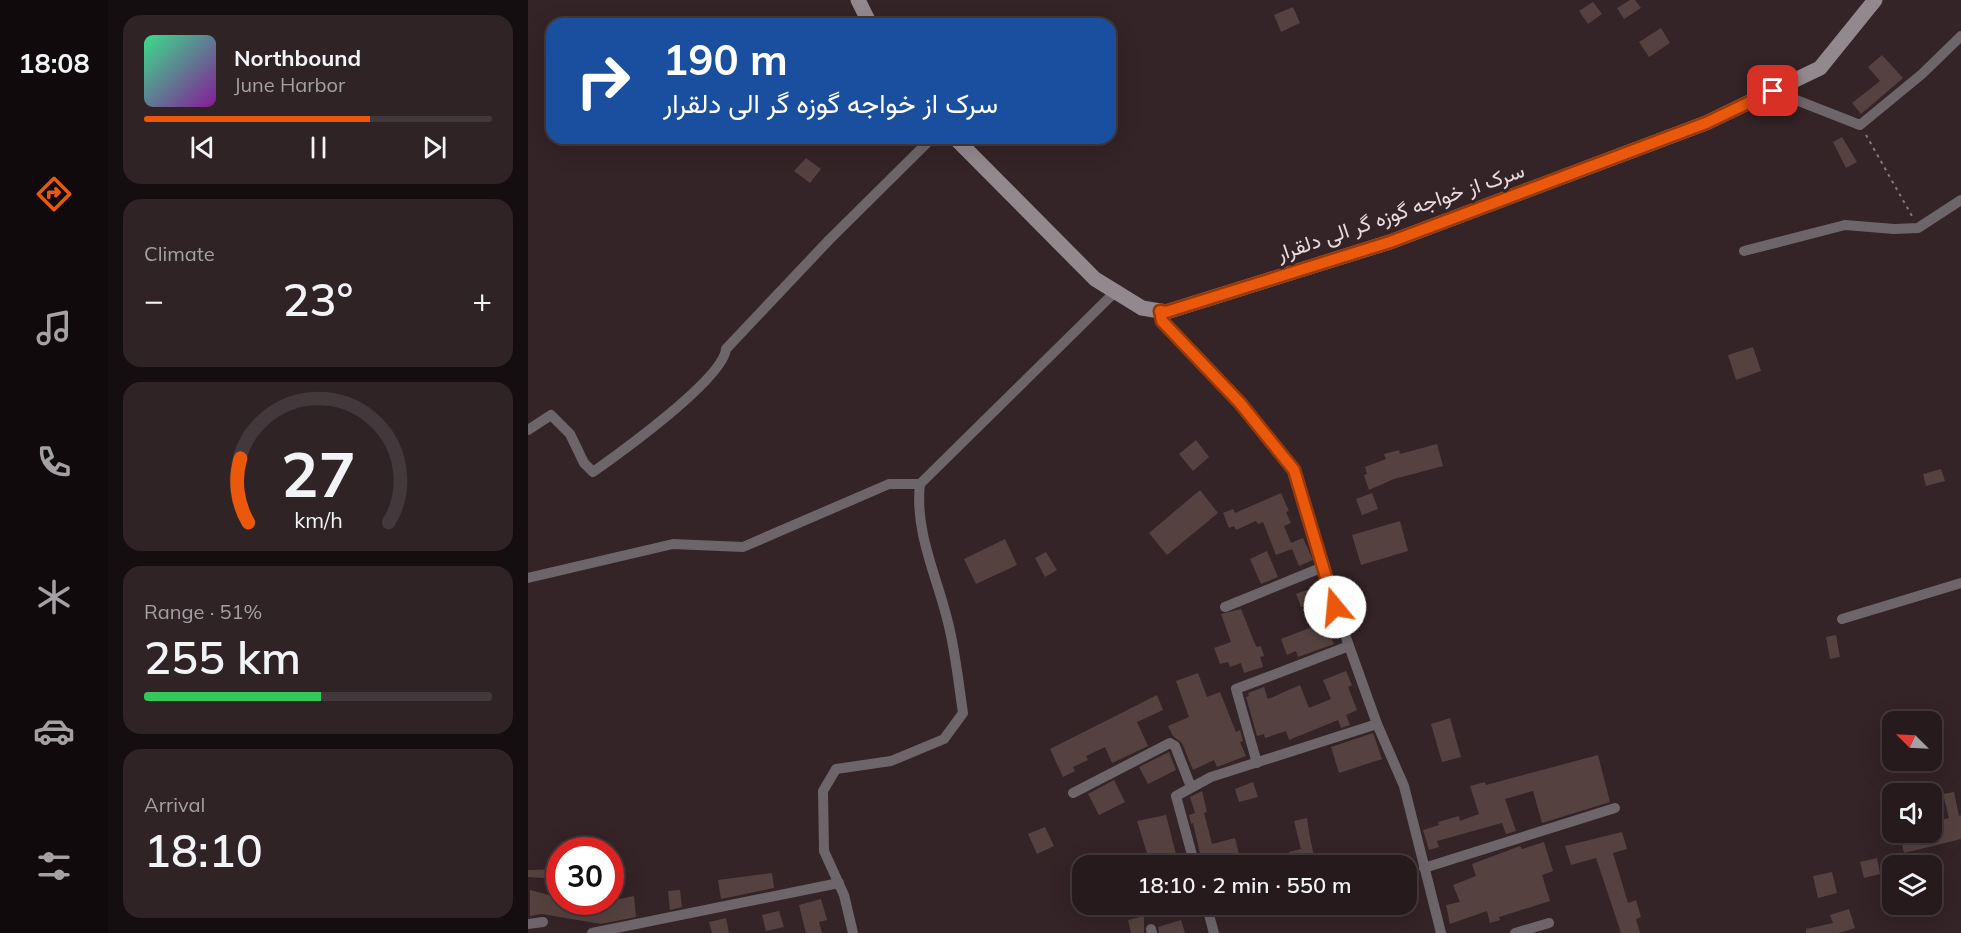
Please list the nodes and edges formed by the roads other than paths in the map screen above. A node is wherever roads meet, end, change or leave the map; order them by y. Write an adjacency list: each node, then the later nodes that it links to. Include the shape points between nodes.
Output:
1 (858, 0): 3 (street)
2 (1875, 0): 5 (street, سرک از خواجه گوزه گر الی دلقرار, via 1820,68)
3 (867, 18)
4 (1961, 36): 5 (street, via 1860,125)
5 (1773, 91): 11 (street, سرک از خواجه گوزه گر الی دلقرار, via 1706,123 1390,242)
6 (926, 144): 12 (street, via 726,349 710,376 651,429 594,472 584,462 570,434 551,415)
7 (961, 144): 10 (street, سرک از خواجه گوزه گر الی دلقرار, via 1095,279)
8 (1961, 200): 9 (street, via 1918,228 1845,225)
9 (1744, 251)
10 (1115, 292): 11 (street, سرک از خواجه گوزه گر الی دلقرار, via 1142,308); 13 (street)
11 (1160, 311): 14 (street, via 1162,321 1240,403 1294,470)
12 (528, 430)
13 (920, 484): 15 (street, via 889,484 742,547 673,544); 27 (street, via 920,524 950,631 963,713 944,738 891,761 836,769 823,790 824,851)
14 (1323, 567): 17 (street); 19 (street)
15 (528, 578)
16 (1961, 583): 18 (street)
17 (1226, 607)
18 (1842, 619)
19 (1349, 646): 20 (street); 21 (street, via 1236,689)
20 (1377, 724): 21 (street); 26 (street, via 1404,786)
21 (1257, 763): 22 (street, via 1211,777)
22 (1191, 788): 23 (street, via 1175,746 1170,743); 25 (street, via 1176,796)
23 (1073, 793)
24 (1614, 808): 26 (street)
25 (1192, 855)
26 (1424, 868): 35 (street)
27 (839, 883): 32 (street); 33 (street)
28 (1209, 915): 34 (street)
29 (543, 922): 30 (street)
30 (528, 924)
31 (1549, 924): 36 (street)
32 (592, 933)
33 (853, 933)
34 (1214, 933)
35 (1441, 933)
36 (1515, 933)

